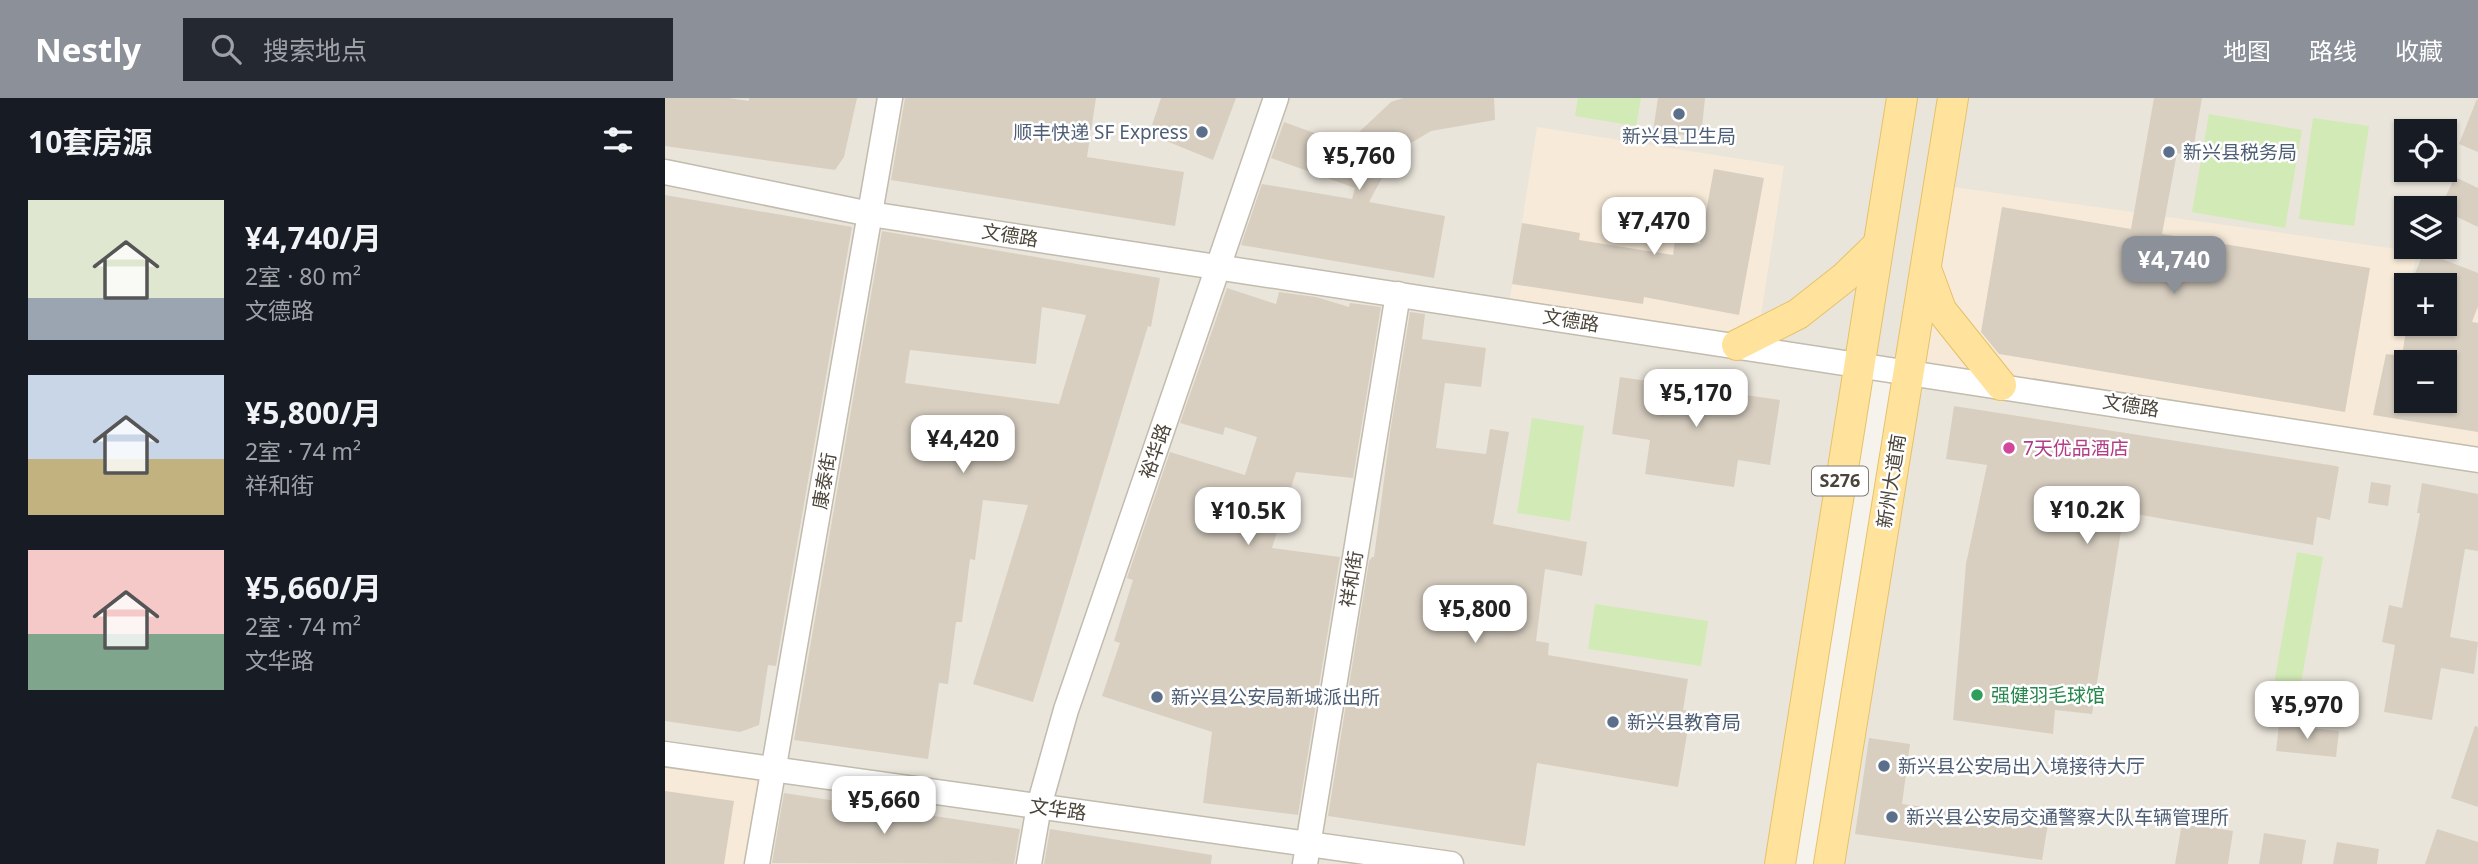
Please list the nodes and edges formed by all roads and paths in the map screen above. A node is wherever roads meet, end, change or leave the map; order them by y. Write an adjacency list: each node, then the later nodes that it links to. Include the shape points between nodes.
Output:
1 (890, 98): 6 (street, 康泰街)
2 (1276, 98): 8 (street, 裕华路)
3 (1902, 98): 7 (main road, S276)
4 (1953, 98): 9 (main road, 新州大道南 / S276)
5 (665, 172): 6 (street, 文德路)
6 (870, 214): 8 (street, 文德路); 17 (street, 康泰街)
7 (1878, 246): 11 (main road, via 1798,314); 12 (main road, S276)
8 (1218, 267): 10 (street, 文德路); 18 (street, 裕华路, via 1066,709)
9 (1926, 267): 13 (main road, 新州大道南 / S276); 14 (main road, via 1941,310)
10 (1398, 294): 11 (street, 文德路); 19 (street, 祥和街)
11 (1737, 345): 12 (street, 文德路)
12 (1859, 364): 13 (street, 文德路); 23 (main road, S276)
13 (1909, 372): 14 (street, 文德路); 24 (main road, 新州大道南 / S276)
14 (2001, 386): 15 (street, 文德路)
15 (2478, 460)
16 (665, 754): 17 (street, 文华路)
17 (774, 770): 18 (street, 文华路); 20 (street, 康泰街)
18 (1039, 806): 19 (street, 文华路); 21 (street, 裕华路)
19 (1306, 854): 22 (street, 文华路)
20 (757, 864)
21 (1029, 864)
22 (1451, 864)
23 (1780, 864)
24 (1829, 864)

